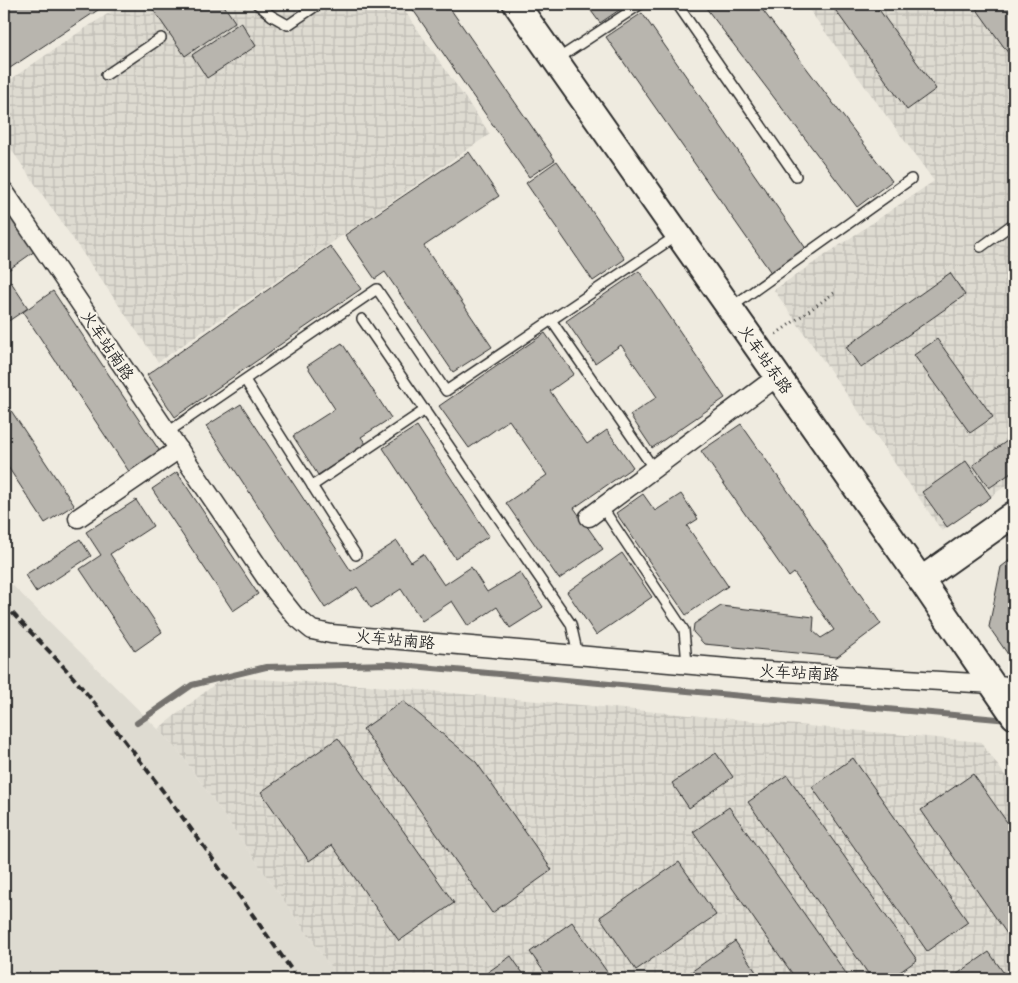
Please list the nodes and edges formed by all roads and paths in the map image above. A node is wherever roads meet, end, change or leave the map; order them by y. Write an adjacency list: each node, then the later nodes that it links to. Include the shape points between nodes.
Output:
1 (258, 4): 2 (lane, via 288,25)
2 (319, 4)
3 (516, 4): 7 (main road, 火车站东路)
4 (641, 4): 7 (lane)
5 (677, 4): 9 (lane)
6 (161, 38): 8 (lane)
7 (556, 60): 13 (main road, 火车站东路)
8 (106, 75)
9 (796, 176)
10 (911, 179): 16 (lane)
11 (4, 191): 23 (street, 火车站南路)
12 (1014, 223): 14 (lane)
13 (678, 234): 16 (main road, 火车站东路); 18 (lane)
14 (981, 247)
15 (834, 293): 19 (path)
16 (730, 308): 20 (main road, 火车站东路)
17 (362, 319): 22 (lane)
18 (551, 320): 21 (lane, via 446,391 377,290); 25 (lane)
19 (774, 336)
20 (778, 376): 25 (street); 31 (main road, 火车站东路)
21 (245, 380): 23 (lane); 26 (lane)
22 (425, 410): 26 (lane); 32 (lane, via 571,624)
23 (168, 432): 24 (street, 火车站南路)
24 (179, 448): 29 (street); 32 (street, 火车站南路, via 272,587 295,616 312,630)
25 (654, 469): 27 (street)
26 (312, 486): 30 (lane)
27 (595, 512): 33 (lane, via 684,630)
28 (1014, 514): 31 (main road)
29 (78, 518)
30 (356, 556)
31 (921, 580): 34 (main road, 火车站东路)
32 (578, 655): 33 (street, 火车站南路)
33 (687, 664): 34 (street, 火车站南路)
34 (1005, 696)

